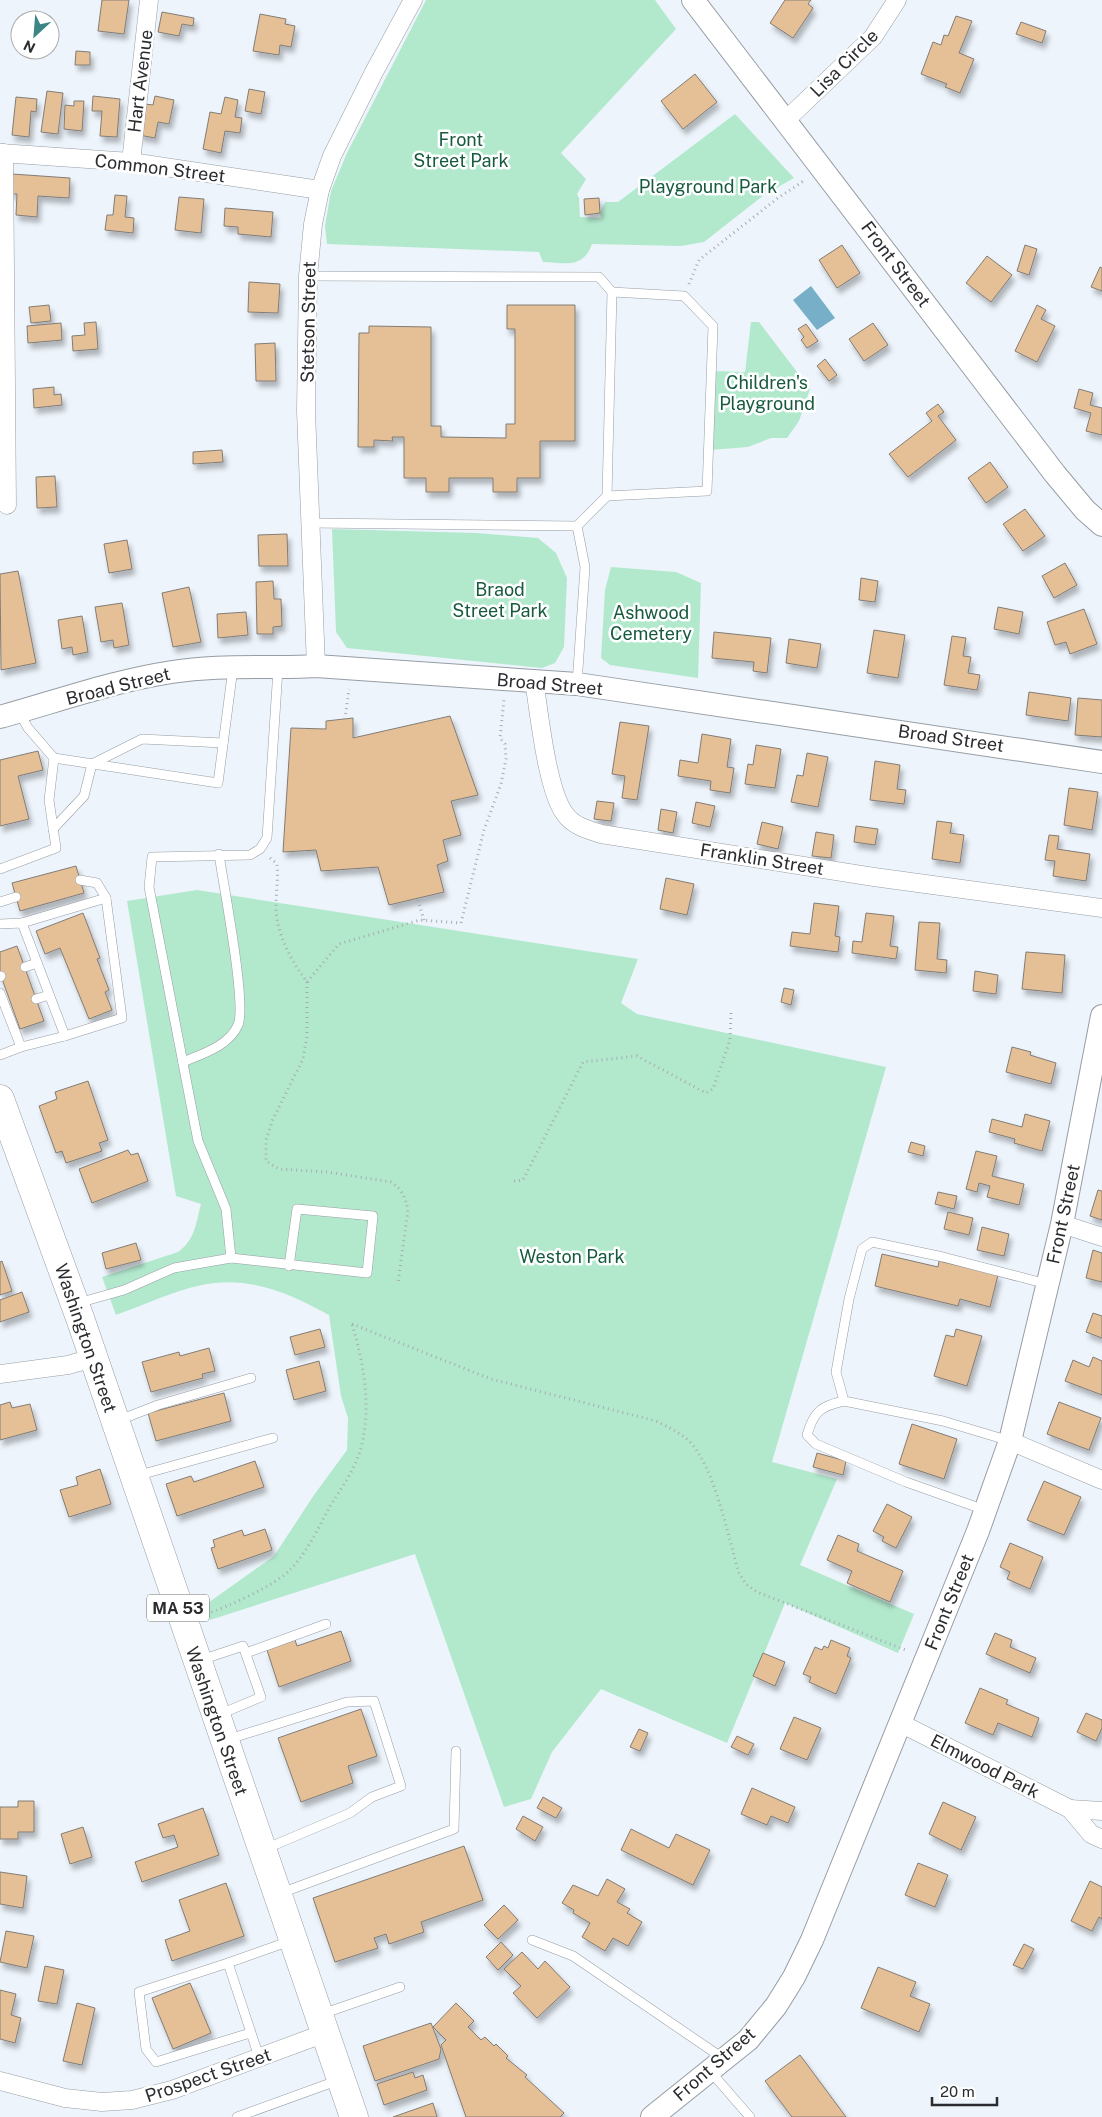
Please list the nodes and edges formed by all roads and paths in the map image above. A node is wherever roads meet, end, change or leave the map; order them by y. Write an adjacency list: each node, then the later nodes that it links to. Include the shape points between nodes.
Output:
1 (149, 0): 7 (street, Hart Avenue)
2 (413, 0): 9 (street, Stetson Street, via 332,156)
3 (694, 0): 5 (street, Front Street)
4 (897, 0): 5 (street, Lisa Circle, via 874,37)
5 (786, 120): 8 (street, Front Street)
6 (2, 153): 7 (street, Common Street); 14 (street)
7 (130, 162): 9 (street, Common Street)
8 (823, 168): 12 (path, via 778,198 699,260); 16 (street, Front Street, via 1054,474)
9 (320, 190): 10 (street, Stetson Street)
10 (308, 276): 11 (lane, via 599,277); 15 (street, Stetson Street, via 306,412)
11 (612, 292): 12 (lane); 13 (lane)
12 (684, 296): 13 (lane, via 712,326 707,491)
13 (607, 496): 17 (lane)
14 (7, 505)
15 (311, 523): 17 (lane); 18 (street, Stetson Street)
16 (1102, 525)
17 (577, 526): 24 (lane, via 585,567)
18 (316, 666): 20 (street, Broad Street); 21 (street, Broad Street)
19 (233, 667): 20 (street, Broad Street); 25 (street, Broad Street, via 122,681); 27 (lane)
20 (278, 669): 32 (lane, via 267,838)
21 (352, 669): 22 (street, Broad Street); 26 (path)
22 (505, 680): 23 (street, Broad Street); 41 (path, via 500,738 506,759 461,923)
23 (534, 680): 24 (street, Broad Street); 40 (street, Franklin Street, via 556,797 565,816 583,828 601,834 874,877)
24 (577, 684): 29 (street, Broad Street)
25 (9, 714): 28 (lane, via 28,728)
26 (345, 718)
27 (223, 743): 30 (lane, via 142,739); 30 (lane, via 218,783)
28 (54, 758): 30 (lane); 31 (lane, via 49,800)
29 (1102, 762)
30 (92, 764): 31 (lane, via 84,796)
31 (53, 828): 34 (lane, via 56,848)
32 (260, 850): 33 (lane, via 250,855); 46 (path, via 277,864 277,919 291,961)
33 (219, 854): 55 (lane, via 241,1000 238,1024 220,1046); 55 (lane, via 152,857 149,887)
34 (0, 869)
35 (80, 880): 37 (lane, via 97,884)
36 (16, 897): 39 (lane)
37 (106, 898): 42 (lane); 52 (lane, via 122,1018)
38 (418, 900): 41 (path)
39 (0, 902)
40 (1102, 908)
41 (424, 920): 46 (path, via 340,944)
42 (22, 923): 43 (lane); 44 (lane)
43 (0, 924)
44 (37, 963): 45 (lane); 48 (lane)
45 (25, 968)
46 (307, 982): 62 (path, via 308,1036 303,1059 273,1119 266,1140 266,1161 279,1169 327,1172 391,1182 400,1188 408,1210)
47 (0, 992): 53 (lane, via 9,1008)
48 (49, 995): 49 (lane); 52 (lane)
49 (36, 999)
50 (731, 1013): 57 (path, via 730,1040 713,1088 706,1093 637,1056 583,1062 523,1180)
51 (1102, 1016): 58 (street, Front Street)
52 (65, 1036): 53 (lane)
53 (21, 1047): 54 (lane)
54 (0, 1055)
55 (183, 1062): 60 (lane, via 198,1141 226,1209)
56 (0, 1099): 64 (main road, Washington Street / MA 53)
57 (514, 1181)
58 (1062, 1224): 59 (street); 63 (street, Front Street)
59 (1102, 1238)
60 (231, 1258): 61 (lane); 64 (lane, via 174,1268 124,1290)
61 (289, 1266): 61 (lane, via 367,1273 373,1216 297,1208)
62 (398, 1283)
63 (1048, 1284): 68 (lane, via 872,1242 862,1249 849,1298 836,1372); 71 (street, Front Street)
64 (74, 1304): 65 (main road, Washington Street / MA 53)
65 (93, 1358): 66 (street, via 68,1365); 69 (main road, Washington Street / MA 53)
66 (0, 1374)
67 (252, 1378): 69 (lane, via 158,1405)
68 (844, 1401): 71 (lane, via 943,1421); 74 (lane, via 826,1405 812,1418 807,1435 816,1444 906,1482)
69 (115, 1422): 72 (main road, Washington Street / MA 53)
70 (273, 1438): 72 (lane)
71 (1010, 1442): 73 (street); 74 (street, Front Street)
72 (134, 1477): 75 (main road, Washington Street / MA 53)
73 (1102, 1480)
74 (986, 1510): 78 (street, Front Street)
75 (184, 1623): 78 (path, via 215,1612 272,1583 290,1570 356,1463 366,1412 362,1365 352,1324 491,1379 648,1419 676,1431 690,1442 704,1462 739,1573 746,1584 756,1592); 79 (main road, Washington Street / MA 53)
76 (326, 1624): 77 (lane)
77 (246, 1653): 79 (lane, via 243,1646); 81 (lane, via 261,1697)
78 (926, 1658): 80 (street, Front Street)
79 (197, 1662): 81 (main road, Washington Street / MA 53)
80 (900, 1723): 83 (street, Elmwood Park); 95 (street, Front Street, via 794,1977 776,2006 748,2040)
81 (220, 1728): 86 (main road, Washington Street / MA 53); 86 (lane, via 347,1702 374,1701 402,1786 372,1797 350,1813)
82 (456, 1751): 87 (lane, via 454,1829)
83 (1070, 1809): 84 (street, Elmwood Park); 85 (street, Elmwood Park, via 1091,1834)
84 (1102, 1811)
85 (1102, 1840)
86 (262, 1850): 87 (main road, Washington Street / MA 53)
87 (277, 1895): 88 (main road, Washington Street / MA 53)
88 (293, 1940): 90 (lane); 92 (main road, Washington Street / MA 53)
89 (532, 1940): 95 (lane, via 573,1956)
90 (228, 1963): 93 (lane); 93 (lane, via 139,1992 146,2049 156,2062)
91 (400, 1987): 92 (lane)
92 (322, 2024): 94 (street, Prospect Street); 96 (main road, Washington Street / MA 53)
93 (250, 2033): 94 (lane)
94 (259, 2057): 97 (street, Prospect Street, via 166,2092 118,2102 65,2098)
95 (717, 2065): 100 (street, Front Street); 101 (lane)
96 (341, 2079): 98 (lane); 99 (main road, Washington Street / MA 53)
97 (0, 2081)
98 (237, 2117)
99 (354, 2117)
100 (652, 2117)
101 (750, 2117)

